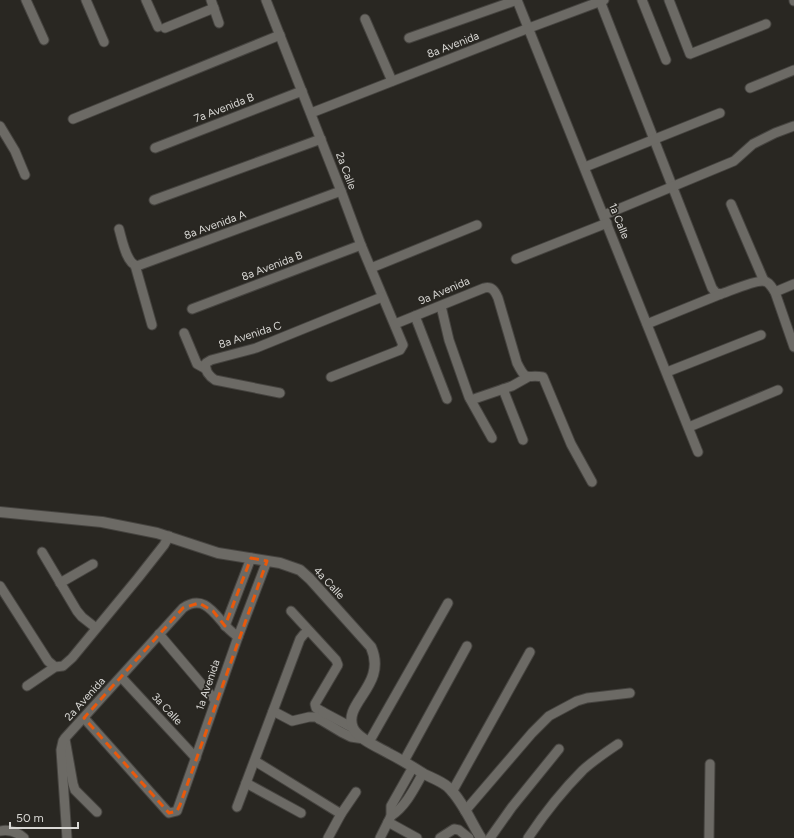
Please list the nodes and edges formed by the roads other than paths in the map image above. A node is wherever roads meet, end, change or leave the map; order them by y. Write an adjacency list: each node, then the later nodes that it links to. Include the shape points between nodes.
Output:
1 (26, 0): 16 (street)
2 (86, 0): 17 (street)
3 (146, 0): 9 (street, via 162,28)
4 (266, 0): 14 (street, 2a Calle)
5 (517, 0): 13 (street, 1a Calle); 15 (street)
6 (642, 0): 18 (street)
7 (669, 0): 12 (street, via 687,51 691,55)
8 (602, 1): 13 (street, 8a Avenida); 29 (street)
9 (213, 4): 11 (street)
10 (365, 19): 20 (street)
11 (219, 23)
12 (766, 24)
13 (528, 28): 20 (street, 8a Avenida); 31 (street, 1a Calle)
14 (280, 35): 22 (street, 2a Calle); 25 (street)
15 (409, 38)
16 (44, 40)
17 (104, 42)
18 (666, 60)
19 (794, 70): 21 (street)
20 (392, 81): 23 (street, 8a Avenida)
21 (750, 88)
22 (302, 91): 23 (street, 2a Calle); 30 (street, 7a Avenida B)
23 (311, 113): 28 (street, 2a Calle)
24 (720, 113): 29 (street)
25 (73, 119)
26 (0, 126): 32 (street)
27 (794, 126): 33 (street, via 752,144 734,161)
28 (321, 139): 34 (street, 2a Calle); 35 (street)
29 (653, 140): 31 (street); 33 (street)
30 (155, 148)
31 (585, 167): 37 (street, 1a Calle)
32 (25, 175)
33 (671, 187): 37 (street); 47 (street, via 708,280 716,293)
34 (341, 191): 40 (street, 2a Calle); 42 (street, 8a Avenida A, via 140,265)
35 (154, 200)
36 (731, 204): 44 (street)
37 (606, 219): 41 (street); 53 (street, 1a Calle)
38 (477, 225): 43 (street)
39 (119, 229): 42 (street, via 130,262)
40 (361, 246): 43 (street, 2a Calle); 50 (street, 8a Avenida B)
41 (516, 259)
42 (134, 265): 54 (street)
43 (371, 268): 48 (street, 2a Calle)
44 (764, 281): 46 (street, via 770,284); 47 (street)
45 (794, 284): 46 (street)
46 (775, 292): 56 (street)
47 (720, 294): 53 (street)
48 (382, 296): 52 (street, 2a Calle); 59 (street, 8a Avenida C, via 256,348 212,360 206,363)
49 (440, 306): 51 (street, 9a Avenida); 62 (street, 9a Avenida, via 487,287 493,289 517,363); 67 (street, via 458,368)
50 (192, 309)
51 (415, 316): 52 (street, 9a Avenida); 66 (street)
52 (395, 324): 61 (street, 2a Calle, via 403,345 400,350)
53 (647, 324): 60 (street, 1a Calle)
54 (152, 325)
55 (184, 333): 59 (street, via 197,364)
56 (792, 334): 58 (street)
57 (761, 335): 60 (street)
58 (794, 347)
59 (206, 369): 65 (street, via 215,380)
60 (667, 372): 68 (street, 1a Calle)
61 (331, 377)
62 (528, 377): 63 (street); 72 (street, via 544,377 571,444)
63 (503, 389): 67 (street); 70 (street)
64 (778, 390): 68 (street)
65 (280, 393)
66 (448, 399)
67 (471, 400): 69 (street)
68 (689, 427): 71 (street, 1a Calle)
69 (492, 438)
70 (523, 440)
71 (698, 452)
72 (592, 482)
73 (0, 512): 74 (street, 4a Calle, via 102,522)
74 (169, 536): 76 (street, 4a Calle, via 218,553); 84 (street)
75 (42, 552): 79 (street)
76 (252, 558): 77 (street, 4a Calle); 83 (street)
77 (267, 561): 87 (street, 1a Avenida); 98 (street, 4a Calle, via 300,570 371,647 375,669 372,680 352,713)
78 (94, 564): 79 (street)
79 (60, 584): 84 (street, via 82,617)
80 (0, 586): 90 (street)
81 (448, 603): 100 (street)
82 (291, 611): 85 (street)
83 (225, 626): 86 (street, 2a Avenida, via 206,605 191,603); 87 (street)
84 (96, 628): 90 (street, via 72,658 63,666)
85 (309, 631): 95 (street, via 300,639); 96 (street, via 338,665 315,704)
86 (159, 634): 91 (street, 2a Avenida); 94 (street)
87 (238, 637): 94 (street, 1a Avenida)
88 (466, 646): 104 (street)
89 (530, 652): 113 (street)
90 (55, 668): 92 (street)
91 (121, 677): 97 (street, 2a Avenida); 103 (street, 3a Calle)
92 (27, 686)
93 (630, 693): 115 (street, via 587,698 549,716)
94 (215, 700): 103 (street, 1a Avenida)
95 (273, 711): 96 (street, via 292,721); 105 (street)
96 (321, 715): 98 (street); 100 (street, via 341,732)
97 (84, 718): 99 (street, 2a Avenida); 103 (street, 1a Avenida, via 169,813 177,811)
98 (353, 728): 100 (street)
99 (65, 738): 116 (street, via 74,790); 122 (street, 2a Avenida, via 61,750)
100 (367, 740): 104 (street)
101 (618, 744): 130 (street, via 582,771)
102 (559, 749): 129 (street)
103 (196, 758)
104 (404, 761): 107 (street)
105 (254, 762): 109 (street); 118 (street)
106 (710, 764): 131 (street)
107 (413, 767): 108 (street); 110 (street)
108 (423, 773): 111 (street); 113 (street)
109 (246, 783): 114 (street); 117 (street)
110 (403, 784): 111 (street); 119 (street, via 391,807)
111 (414, 789): 119 (street, via 399,811)
112 (356, 792): 118 (street)
113 (452, 792): 115 (street)
114 (238, 807)
115 (465, 811): 128 (street)
116 (97, 812)
117 (301, 813)
118 (341, 814): 123 (street)
119 (390, 819): 124 (street); 125 (street)
120 (0, 831): 121 (street, via 17,832)
121 (24, 838)
122 (67, 838)
123 (328, 838)
124 (380, 838)
125 (417, 838)
126 (440, 838): 127 (street, via 454,829)
127 (469, 838)
128 (482, 838)
129 (490, 838)
130 (528, 838)
131 (709, 838)

